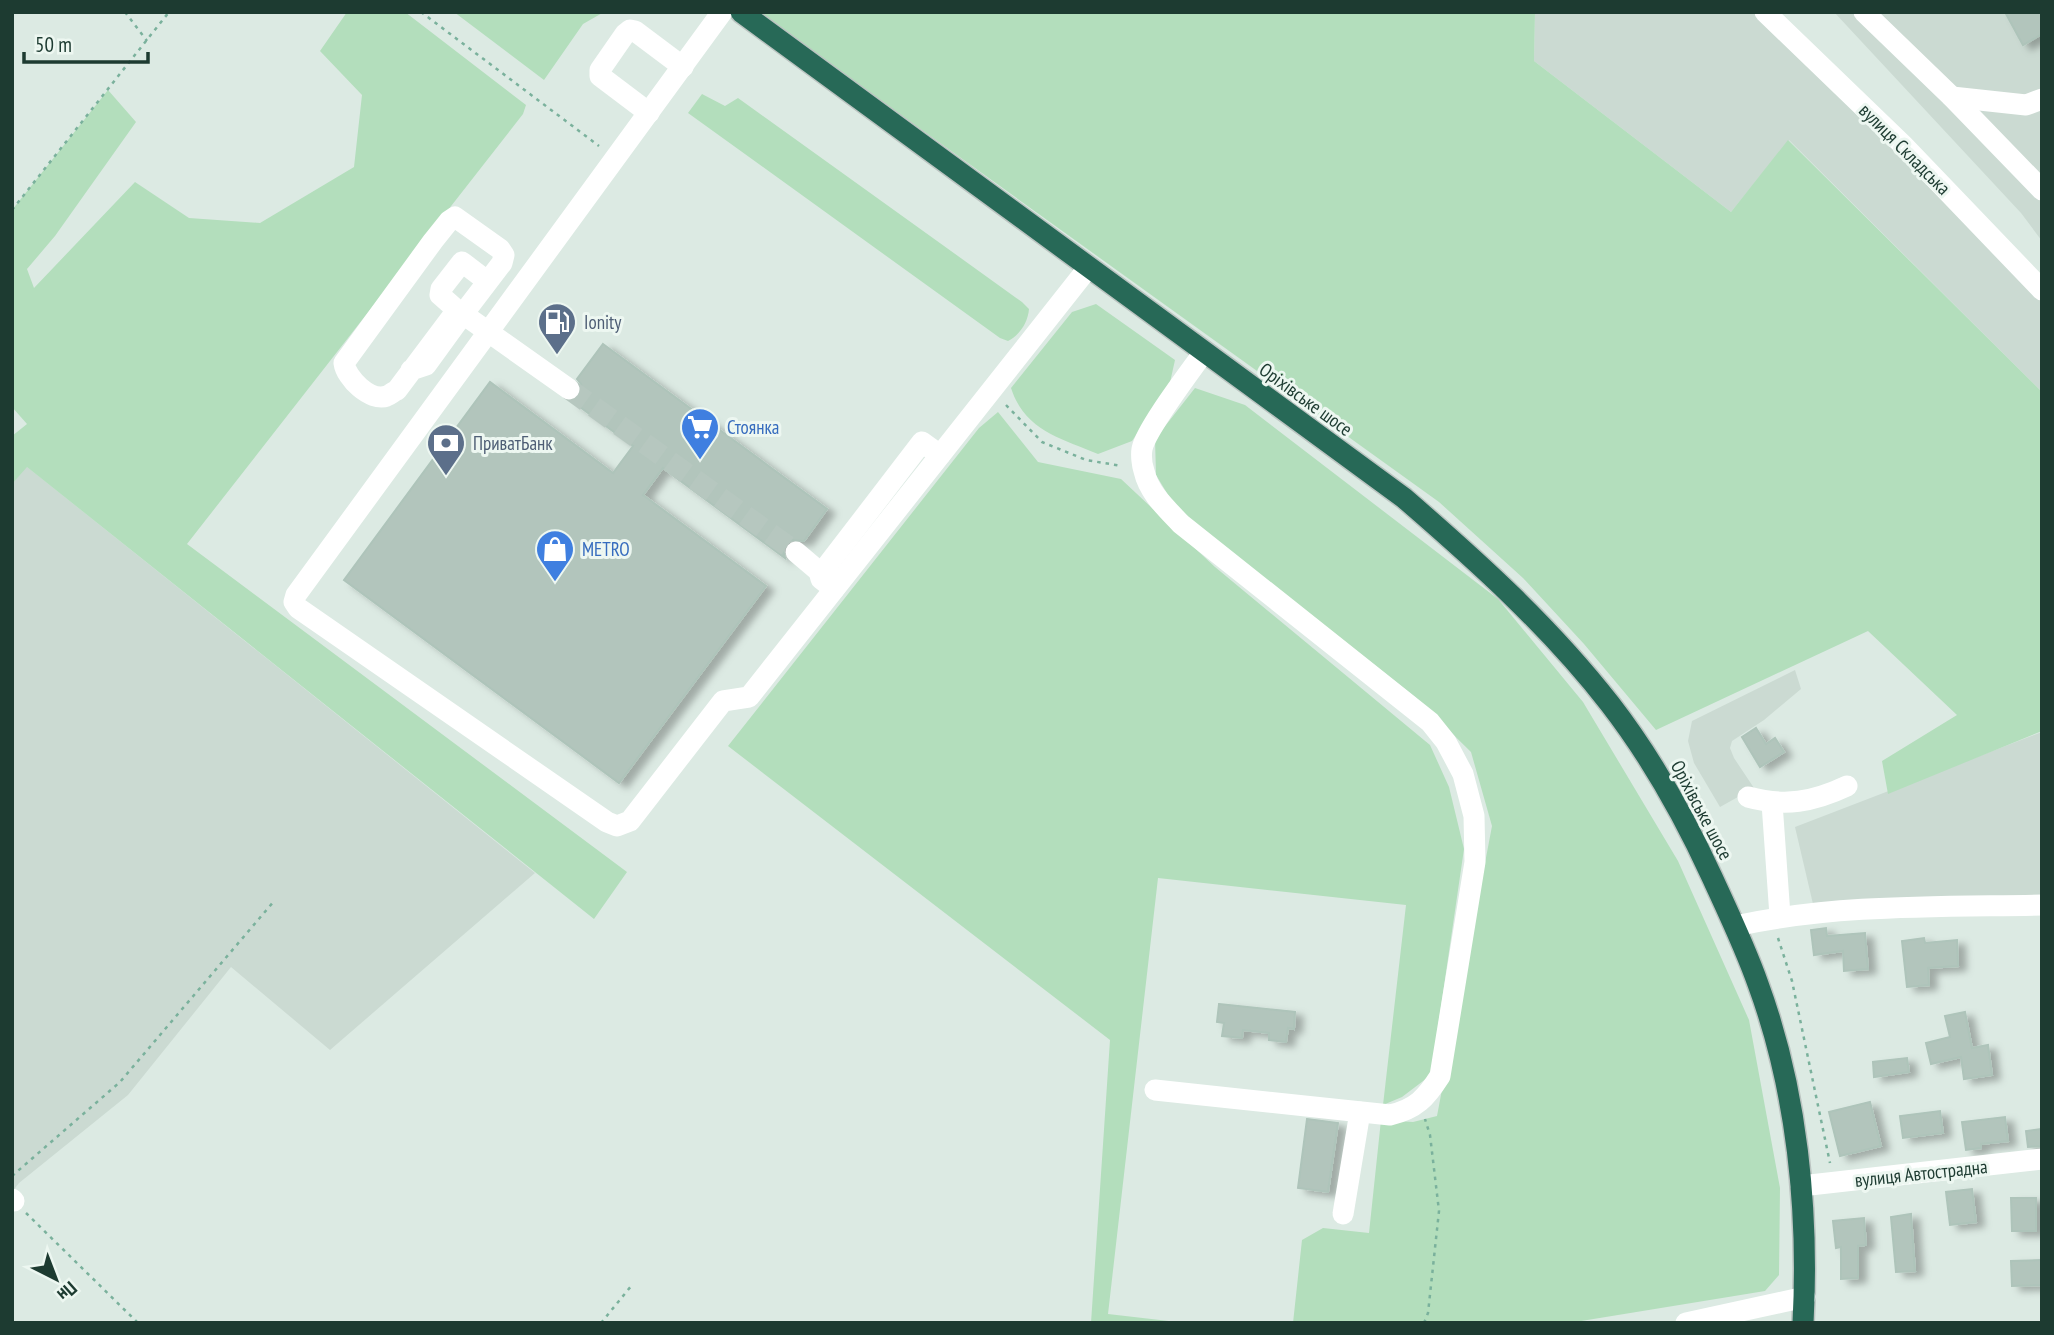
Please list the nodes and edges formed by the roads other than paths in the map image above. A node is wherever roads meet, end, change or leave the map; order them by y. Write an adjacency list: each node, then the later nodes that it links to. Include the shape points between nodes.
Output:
1 (722, 12): 5 (street)
2 (741, 12): 13 (highway, Оріхівське шосе)
3 (1765, 12): 16 (street, вулиця Складська, via 1903,145)
4 (1864, 12): 6 (street)
5 (683, 67): 8 (street); 8 (street, via 635,31 625,34 600,76)
6 (1952, 97): 7 (street, via 2026,105); 9 (street)
7 (2042, 99)
8 (649, 114): 19 (street)
9 (2042, 190)
10 (483, 235): 11 (street, via 456,217); 12 (street); 15 (street, via 504,255)
11 (433, 241): 12 (street); 14 (street)
12 (461, 262): 15 (street); 17 (street)
13 (1088, 268): 20 (highway, Оріхівське шосе); 22 (street)
14 (410, 272): 17 (street); 18 (street, via 344,363 350,378 378,397 387,396 397,390 430,342)
15 (488, 281): 18 (street)
16 (2042, 290)
17 (439, 295): 18 (street)
18 (461, 313): 19 (street)
19 (490, 332): 21 (street); 24 (street, via 296,595 298,608 617,826 630,821 723,701 749,697)
20 (1203, 352): 30 (highway, Оріхівське шосе, via 1404,498 1476,560 1565,651 1649,759 1696,842); 32 (street, via 1142,448 1149,486 1181,524 1235,570 1430,722 1463,774 1474,816 1475,862 1440,1076 1427,1097 1406,1112)
21 (569, 389)
22 (940, 455): 24 (street); 24 (street, via 922,442)
23 (796, 552): 24 (street)
24 (828, 582)
25 (1847, 786): 27 (street, via 1821,798)
26 (1748, 797): 27 (street)
27 (1772, 803): 29 (street)
28 (2042, 905): 29 (street, via 1865,908)
29 (1776, 917): 30 (street)
30 (1735, 926): 34 (highway, Оріхівське шосе, via 1775,1040)
31 (1155, 1090): 32 (street)
32 (1360, 1112): 35 (street)
33 (2042, 1159): 34 (street, вулиця Автострадна)
34 (1801, 1186): 36 (highway, Оріхівське шосе)
35 (1343, 1214)
36 (1805, 1297): 37 (street); 38 (highway, Оріхівське шосе)
37 (1686, 1323)
38 (1803, 1323)

